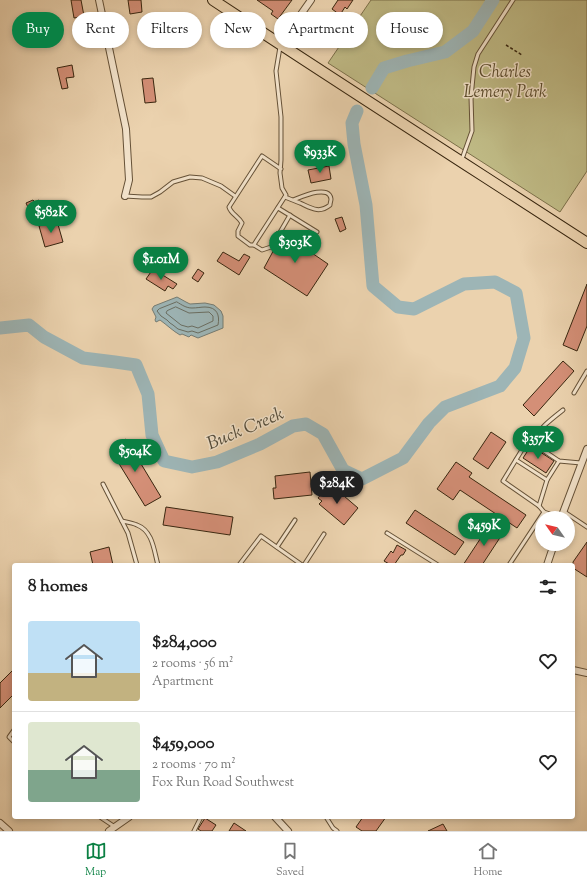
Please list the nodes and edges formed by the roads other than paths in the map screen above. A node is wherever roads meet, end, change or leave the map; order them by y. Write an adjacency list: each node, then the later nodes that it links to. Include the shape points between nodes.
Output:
1 (99, 0): 11 (street, via 126,129 129,180)
2 (213, 0): 6 (main road)
3 (311, 0): 5 (street)
4 (513, 0): 9 (lane, via 478,54 471,97 472,131)
5 (303, 12)
6 (274, 40)
7 (279, 48): 10 (lane, via 276,71 281,117)
8 (286, 48): 9 (main road)
9 (461, 161): 20 (main road)
10 (280, 169): 12 (lane, via 262,156); 13 (lane)
11 (125, 196): 12 (lane, via 151,197 173,182 190,177 202,178 221,186)
12 (235, 196): 21 (lane, via 229,207 242,223 238,236)
13 (285, 197): 14 (lane); 15 (lane)
14 (293, 200): 14 (lane, via 313,210 326,208 330,205 331,198 328,194 319,192)
15 (278, 208): 16 (lane); 21 (lane)
16 (290, 215): 17 (lane); 18 (lane)
17 (317, 232)
18 (280, 234)
19 (274, 243): 21 (lane, via 262,250)
20 (587, 243)
21 (254, 245)
22 (587, 371): 23 (lane)
23 (574, 393)
24 (563, 410): 25 (lane, via 543,426)
25 (531, 442): 27 (lane, via 528,440); 28 (lane)
26 (587, 449): 29 (street)
27 (516, 460): 30 (lane); 32 (lane, via 502,481)
28 (559, 461): 29 (lane); 30 (lane)
29 (581, 463): 34 (street)
30 (547, 480): 32 (lane)
31 (103, 484): 37 (lane)
32 (539, 506): 33 (lane)
33 (543, 511)
34 (563, 511)
35 (575, 519): 39 (lane)
36 (295, 520): 42 (lane)
37 (122, 521): 44 (lane); 45 (lane, via 144,528 150,536)
38 (535, 526): 50 (lane)
39 (587, 527)
40 (388, 533): 49 (lane)
41 (324, 534): 48 (lane)
42 (277, 547): 46 (lane, via 261,536); 47 (lane)
43 (552, 551): 51 (street)
44 (136, 563)
45 (157, 563)
46 (241, 563)
47 (300, 563)
48 (304, 563)
49 (435, 563)
50 (510, 563)
51 (548, 563)
52 (575, 670): 53 (street)
53 (587, 673)
54 (102, 819): 60 (lane)
55 (126, 819): 60 (street)
56 (200, 819): 62 (lane)
57 (277, 819): 63 (street)
58 (327, 819): 64 (lane)
59 (0, 823): 61 (street)
60 (112, 829)
61 (8, 831)
62 (194, 831)
63 (288, 831)
64 (337, 831)

